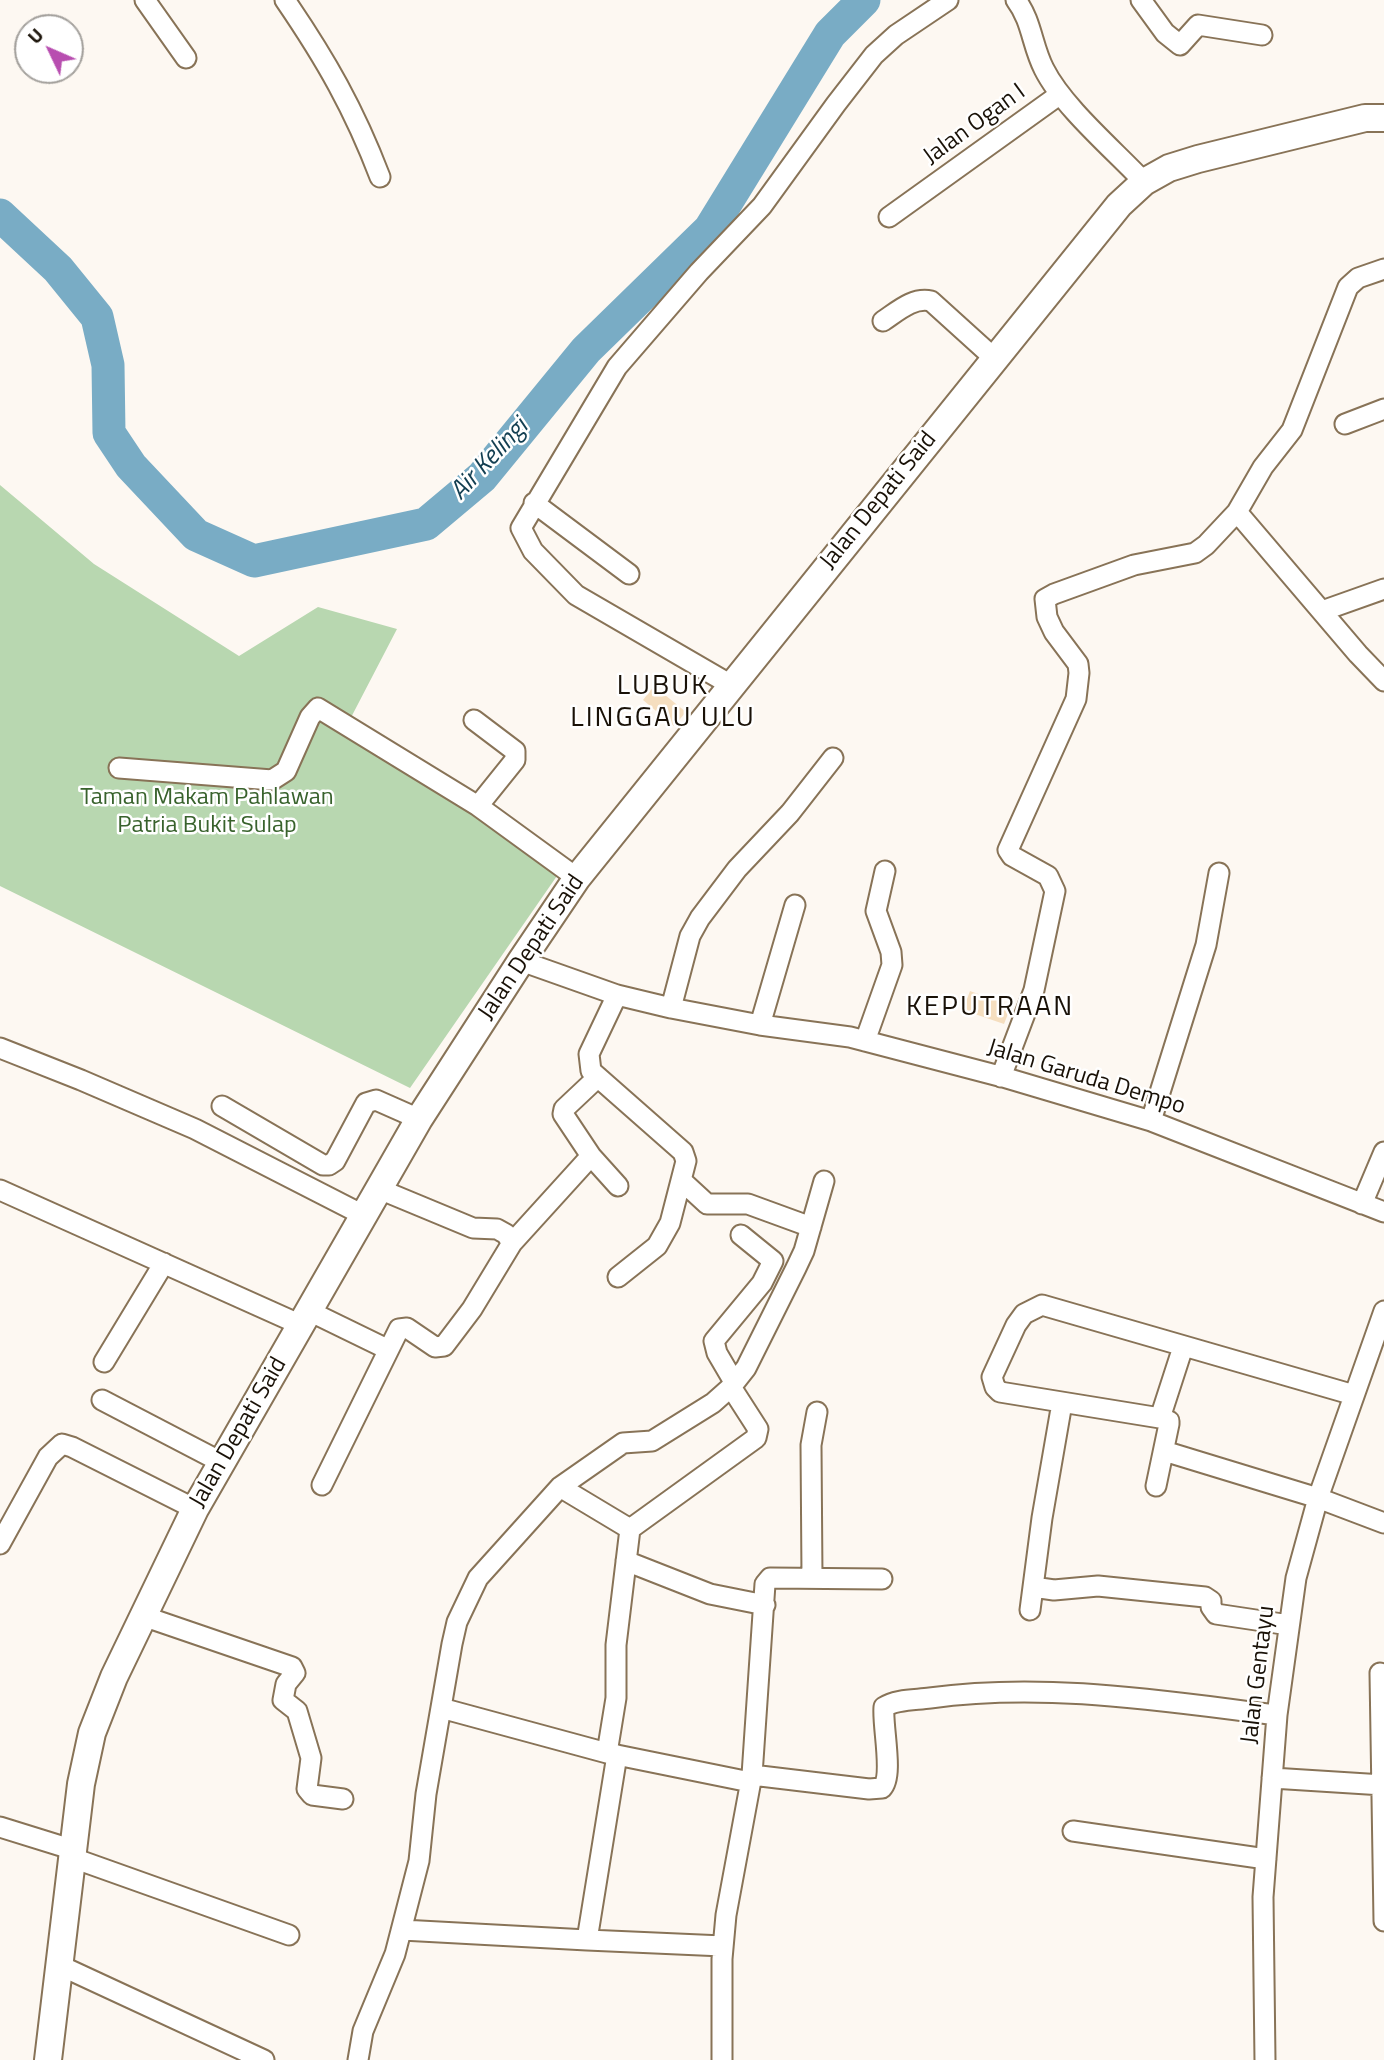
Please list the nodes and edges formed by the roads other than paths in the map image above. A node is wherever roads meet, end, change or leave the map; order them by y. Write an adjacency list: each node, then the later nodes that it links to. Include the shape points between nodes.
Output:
1 (145, 0): 7 (street)
2 (285, 0): 10 (street, via 337,80)
3 (948, 0): 18 (street, via 874,55 762,206 617,367)
4 (1016, 0): 8 (street)
5 (1141, 0): 6 (street, via 1180,45 1198,25)
6 (1262, 35)
7 (186, 58)
8 (1059, 95): 11 (street, Jalan Ogan I); 12 (street, Jalan Ogan I)
9 (1384, 118): 11 (main road, Jalan Depati Said, via 1365,118 1198,159)
10 (380, 177)
11 (1144, 181): 15 (main road, Jalan Depati Said, via 1093,235)
12 (889, 217)
13 (1384, 269): 19 (street, via 1358,278 1348,287 1292,430)
14 (883, 321): 15 (street, via 912,302 931,301)
15 (994, 358): 24 (main road, Jalan Depati Said)
16 (1384, 409): 17 (street)
17 (1345, 424)
18 (534, 503): 20 (street); 24 (street, via 521,528 526,541 576,595)
19 (1237, 512): 22 (street); 40 (street, via 1195,553 1135,565 1045,599 1054,632 1078,664 1078,685 1076,699 1008,850 1048,876 1055,891 1034,990)
20 (629, 574)
21 (1384, 589): 22 (street)
22 (1322, 611): 23 (street)
23 (1384, 681)
24 (732, 685): 31 (main road, Jalan Depati Said)
25 (474, 720): 28 (street, via 515,751 515,760)
26 (833, 758): 35 (street, via 700,918 690,936)
27 (119, 768): 28 (street, via 272,780 286,771 318,708)
28 (478, 806): 31 (street)
29 (885, 871): 37 (street, via 876,911 892,965)
30 (1219, 873): 43 (street, via 1206,945)
31 (577, 878): 33 (main road, Jalan Depati Said)
32 (795, 905): 36 (street)
33 (521, 961): 34 (street, Jalan Garuda Dempo); 42 (main road, Jalan Depati Said)
34 (617, 995): 35 (street, Jalan Garuda Dempo); 39 (street, via 589,1054 591,1071)
35 (671, 1008): 36 (street, Jalan Garuda Dempo)
36 (760, 1025): 37 (street, Jalan Garuda Dempo)
37 (865, 1041): 40 (street, Jalan Garuda Dempo)
38 (0, 1048): 53 (street, via 195,1129)
39 (598, 1077): 45 (street, via 563,1114); 46 (street, via 683,1152)
40 (1001, 1077): 43 (street, Jalan Garuda Dempo)
41 (222, 1106): 42 (street, via 323,1165 335,1160 370,1101)
42 (419, 1119): 49 (main road, Jalan Depati Said)
43 (1151, 1121): 51 (street, Jalan Garuda Dempo)
44 (1384, 1152): 51 (street)
45 (591, 1156): 48 (street); 56 (street)
46 (682, 1181): 54 (street, via 707,1204 748,1204); 60 (street, via 670,1223 657,1246)
47 (824, 1181): 54 (street)
48 (618, 1186)
49 (379, 1189): 53 (main road, Jalan Depati Said); 56 (street, via 473,1228 497,1229)
50 (0, 1190): 58 (street)
51 (1362, 1204): 52 (street, Jalan Garuda Dempo)
52 (1384, 1212)
53 (365, 1216): 62 (main road, Jalan Depati Said)
54 (811, 1227): 59 (street)
55 (741, 1236): 57 (street)
56 (512, 1243): 64 (street, via 444,1346 435,1347 407,1328 399,1328)
57 (773, 1261): 59 (street); 66 (street, via 762,1283 714,1341)
58 (164, 1263): 62 (street); 65 (street)
59 (796, 1268): 66 (street)
60 (618, 1277)
61 (1384, 1311): 67 (street, Jalan Gentayu)
62 (305, 1318): 64 (street); 73 (main road, Jalan Depati Said)
63 (1183, 1347): 67 (street); 69 (street, via 1041,1305 1033,1308 1016,1325 992,1377 995,1387 1000,1392); 71 (street)
64 (387, 1349): 74 (street)
65 (104, 1362)
66 (733, 1384): 76 (street, via 713,1403 652,1441 623,1443); 80 (street, via 758,1429 756,1438)
67 (1354, 1395): 77 (street, Jalan Gentayu)
68 (102, 1400): 73 (street)
69 (1062, 1403): 71 (street); 85 (street)
70 (817, 1412): 83 (street, via 811,1445)
71 (1160, 1418): 72 (street, via 1169,1424)
72 (1164, 1451): 75 (street); 77 (street)
73 (221, 1462): 78 (main road, Jalan Depati Said)
74 (322, 1485)
75 (1156, 1486)
76 (560, 1488): 80 (street); 91 (street, via 478,1578 457,1622)
77 (1318, 1498): 79 (street); 89 (street, Jalan Gentayu, via 1296,1578)
78 (195, 1509): 81 (street, via 62,1444 48,1457); 88 (main road, Jalan Depati Said)
79 (1384, 1523)
80 (629, 1529): 82 (street)
81 (0, 1544)
82 (626, 1561): 86 (street, via 687,1587); 93 (street, via 616,1645)
83 (812, 1577): 84 (street); 86 (street, via 768,1579)
84 (882, 1579)
85 (1033, 1587): 87 (street); 89 (street, via 1098,1586 1205,1597 1216,1614)
86 (765, 1605): 95 (street)
87 (1030, 1610)
88 (143, 1616): 97 (street, via 292,1667 295,1673 286,1684 283,1700 297,1711 311,1758 308,1793); 100 (main road, Jalan Depati Said, via 92,1733)
89 (1289, 1625): 92 (street, Jalan Gentayu)
90 (1380, 1673): 96 (street)
91 (442, 1708): 93 (street); 103 (street, via 419,1861)
92 (1277, 1715): 94 (street, Jalan Gentayu); 95 (street, via 1044,1690 948,1695 884,1707 887,1770 882,1788)
93 (612, 1754): 95 (street); 105 (street)
94 (1272, 1778): 96 (street); 101 (street, Jalan Gentayu)
95 (751, 1779): 106 (street)
96 (1383, 1785): 102 (street)
97 (343, 1799)
98 (0, 1826): 100 (street)
99 (1073, 1831): 101 (street)
100 (74, 1854): 104 (street); 107 (main road, Jalan Depati Said)
101 (1266, 1859): 112 (street, Jalan Gentayu)
102 (1384, 1921)
103 (402, 1930): 105 (street); 110 (street, via 363,2031)
104 (289, 1935)
105 (587, 1940): 106 (street)
106 (723, 1946): 111 (street)
107 (59, 1965): 108 (main road, Jalan Depati Said); 109 (street)
108 (48, 2060)
109 (264, 2060)
110 (358, 2060)
111 (722, 2060)
112 (1265, 2060)

